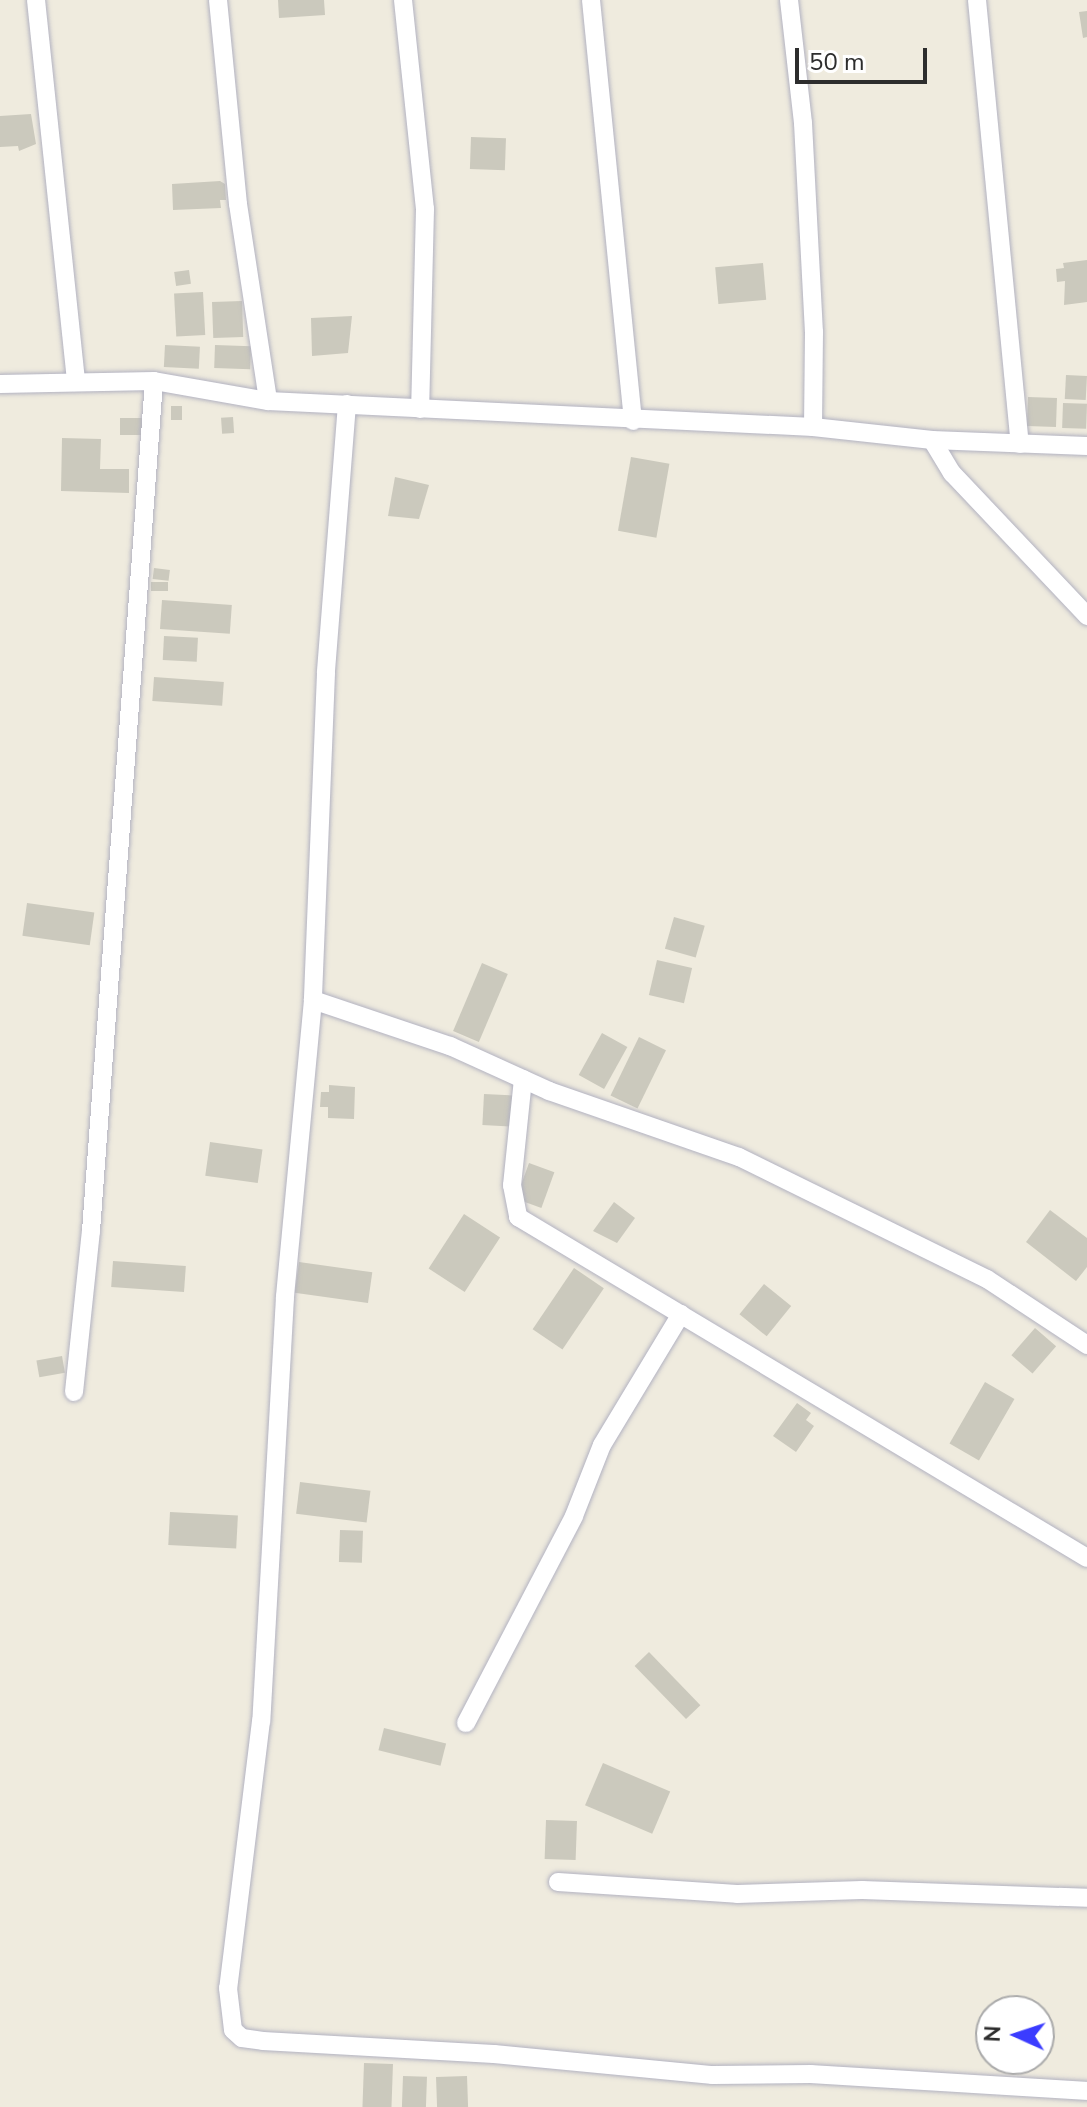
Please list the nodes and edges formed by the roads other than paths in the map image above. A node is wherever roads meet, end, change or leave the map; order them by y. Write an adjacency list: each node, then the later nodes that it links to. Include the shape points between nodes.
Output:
1 (36, 0): 8 (street)
2 (218, 0): 10 (street, via 238,204)
3 (403, 0): 12 (street, via 425,209)
4 (591, 0): 13 (street)
5 (789, 0): 14 (street, via 807,198)
6 (977, 0): 16 (street)
7 (154, 381): 8 (street); 10 (street); 23 (street, via 91,1231)
8 (76, 382): 9 (street)
9 (0, 384)
10 (268, 401): 11 (street)
11 (347, 404): 12 (street); 19 (street, via 326,673)
12 (420, 409): 13 (street)
13 (633, 421): 14 (street)
14 (813, 427): 15 (street)
15 (932, 440): 16 (street); 18 (street, via 952,473)
16 (1020, 444): 17 (street)
17 (1087, 446)
18 (1087, 616)
19 (313, 1000): 20 (street, via 450,1046); 28 (street, via 285,1297 261,1721 228,1988 233,2030 242,2038 263,2041 494,2054 713,2075 811,2074)
20 (523, 1079): 21 (street, via 512,1185 518,1217); 22 (street, via 739,1157 872,1218 987,1279)
21 (681, 1314): 24 (street); 25 (street, via 602,1445 574,1516)
22 (1087, 1345)
23 (74, 1392)
24 (1087, 1558)
25 (466, 1723)
26 (558, 1882): 27 (street, via 737,1894 862,1890)
27 (1087, 1898)
28 (1087, 2091)

